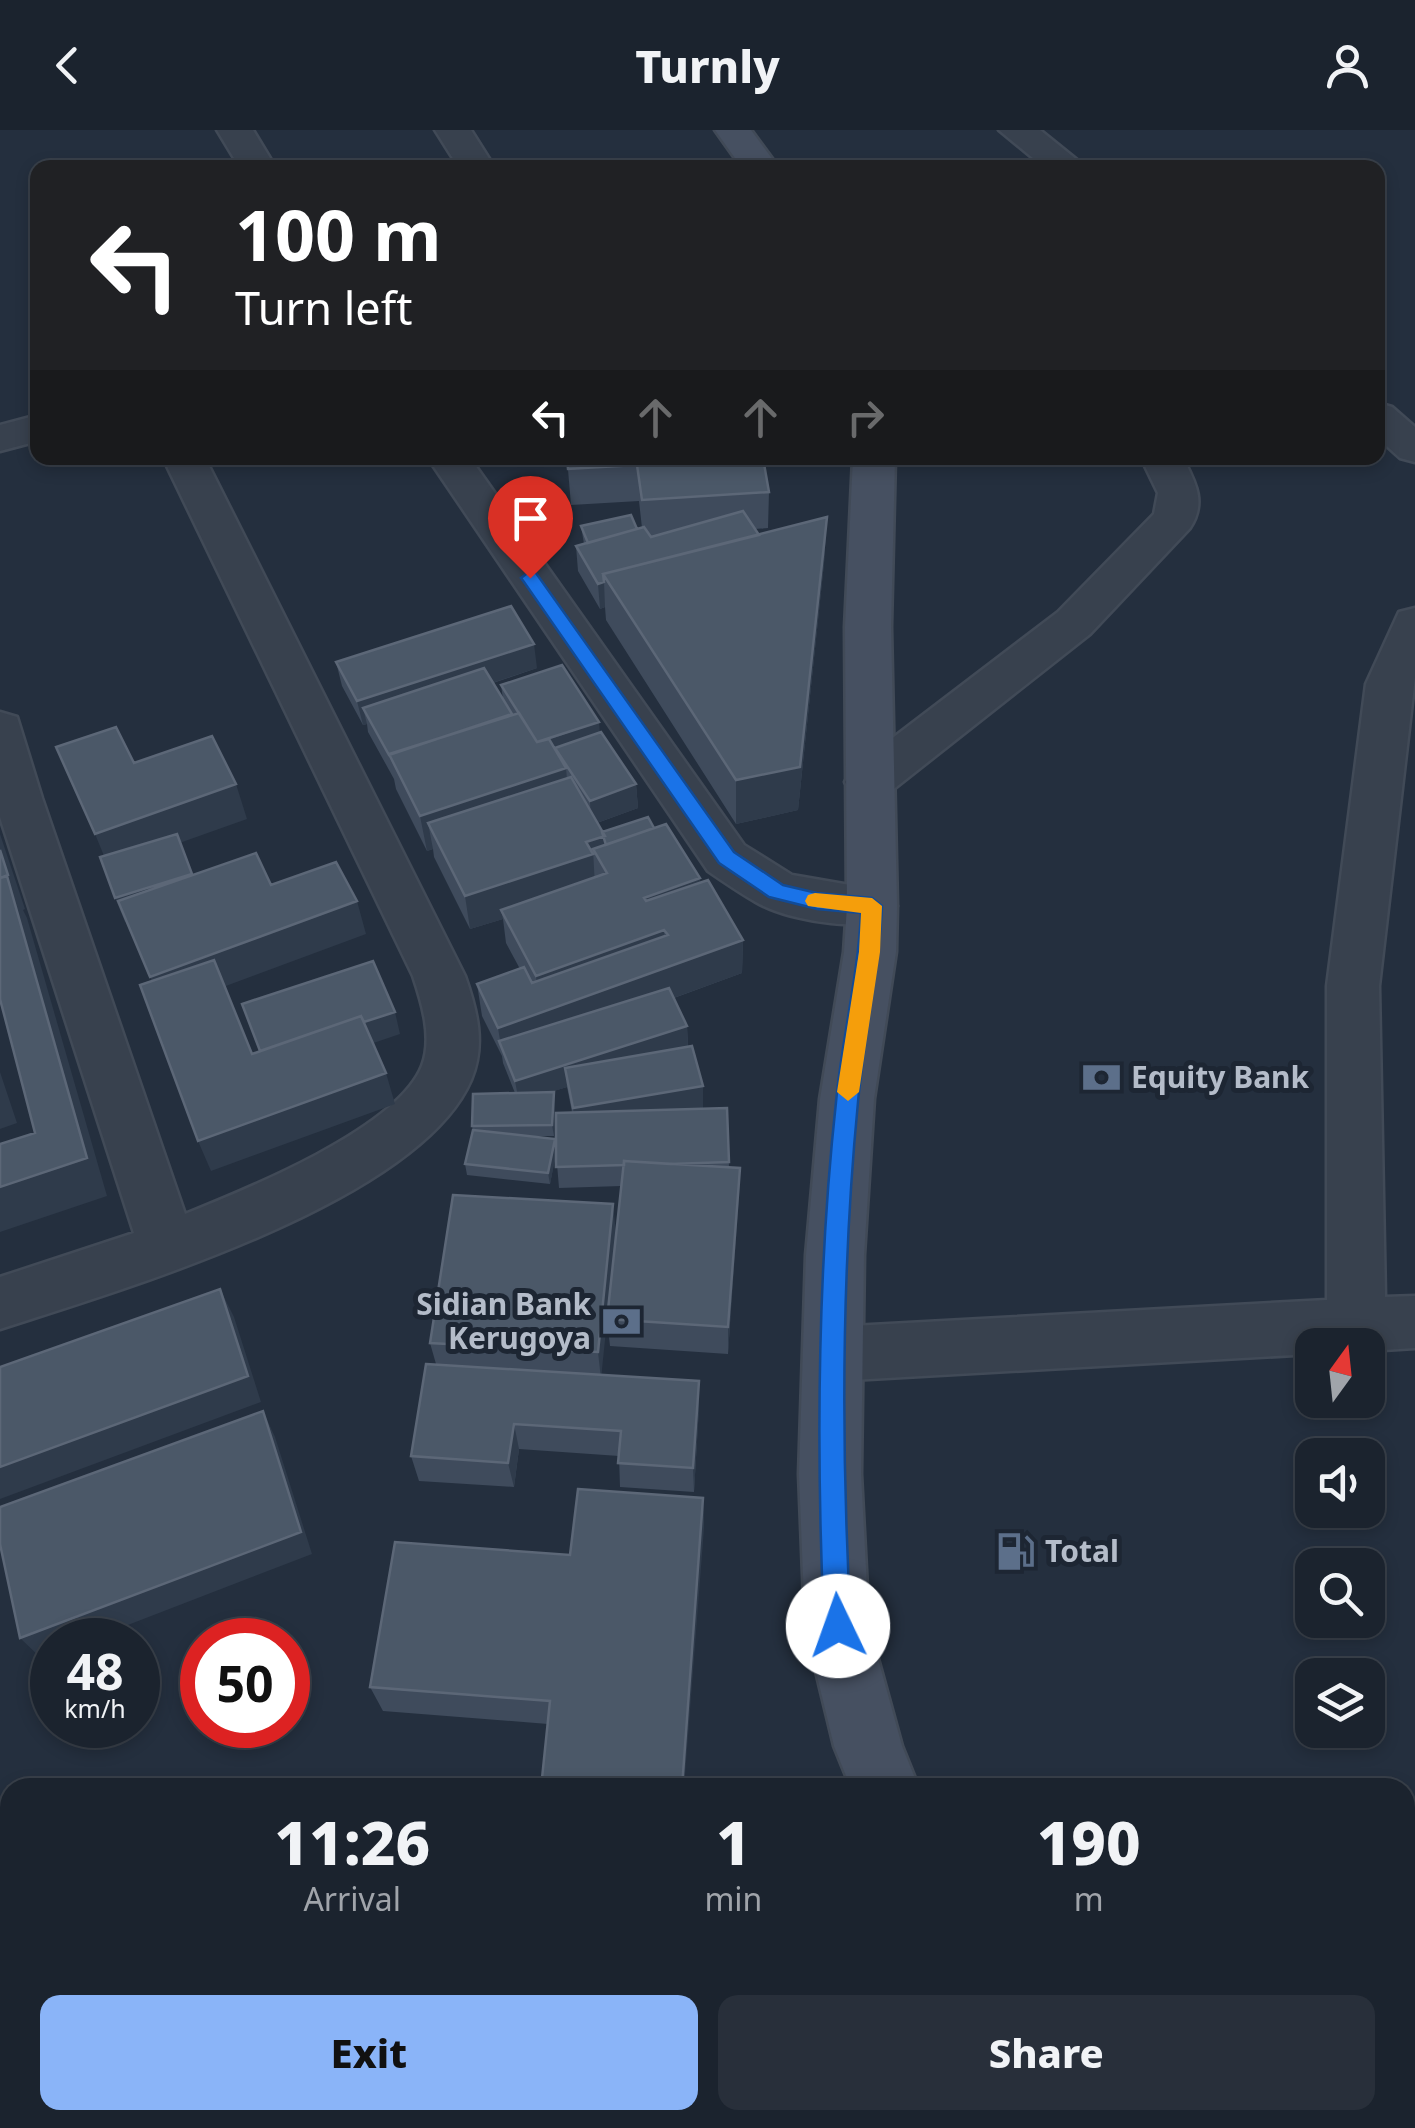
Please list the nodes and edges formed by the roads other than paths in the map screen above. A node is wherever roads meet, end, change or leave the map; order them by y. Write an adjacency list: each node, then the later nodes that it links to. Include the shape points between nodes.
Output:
1 (235, 130): 5 (street)
2 (453, 130): 6 (street)
3 (733, 130): 7 (main road)
4 (1017, 130): 8 (street)
5 (253, 160)
6 (472, 160)
7 (755, 160)
8 (1059, 160)
9 (1385, 422): 12 (street)
10 (30, 430): 11 (street)
11 (0, 438)
12 (1415, 449)
13 (187, 465): 21 (street, via 439,976 452,1010 454,1049 444,1081 417,1119 386,1142 326,1179)
14 (455, 465): 20 (street, via 726,858 776,891)
15 (874, 465): 19 (main road)
16 (1166, 465): 19 (street, via 1180,493 1174,518 1131,567 1074,623)
17 (1415, 622): 24 (street, via 1389,684 1353,986)
18 (0, 729): 21 (street)
19 (869, 782): 20 (main road)
20 (872, 906): 25 (main road, via 847,1099)
21 (166, 1243): 22 (street)
22 (0, 1303)
23 (1415, 1322): 24 (street)
24 (1356, 1325): 25 (street)
25 (834, 1354): 26 (main road, via 830,1474 838,1626)
26 (881, 1778)

